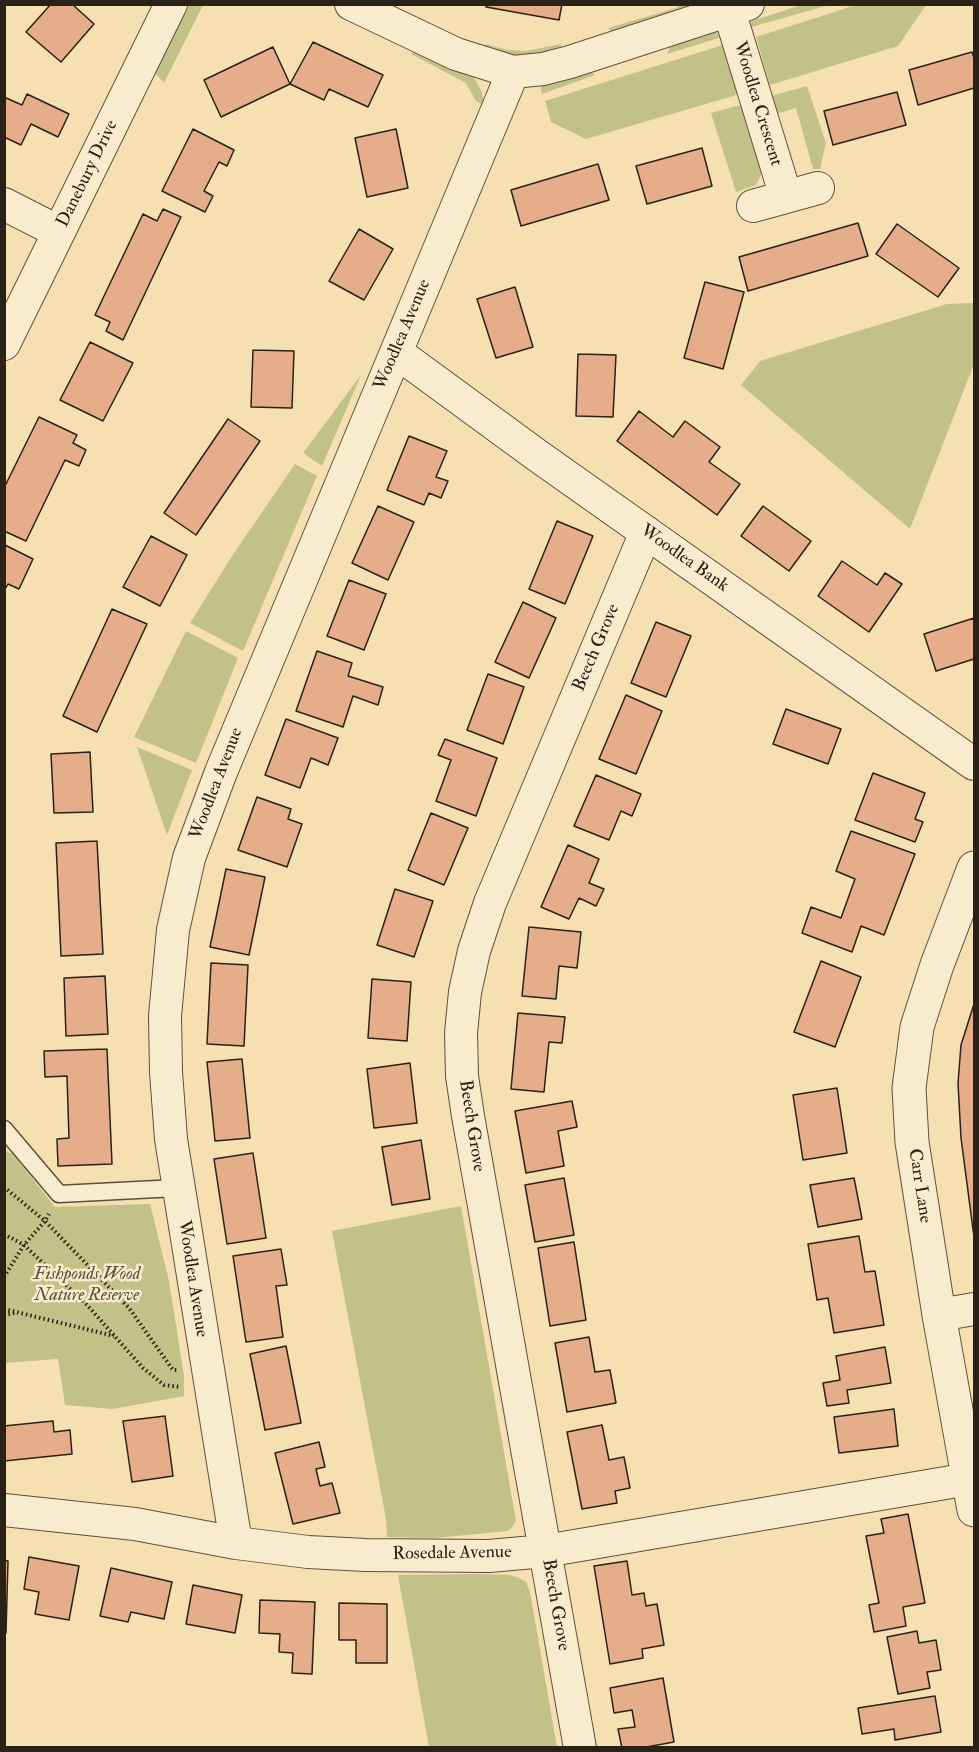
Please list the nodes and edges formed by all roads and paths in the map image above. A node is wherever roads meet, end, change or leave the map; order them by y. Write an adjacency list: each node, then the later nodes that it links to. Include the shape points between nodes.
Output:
1 (351, 4): 4 (street, via 456,54)
2 (170, 5): 9 (street, Danebury Drive)
3 (734, 6): 4 (street, via 570,62); 6 (street, Woodlea Crescent)
4 (513, 72): 11 (street, Woodlea Avenue)
5 (818, 188): 6 (street)
6 (786, 197): 8 (street)
7 (4, 204): 9 (street)
8 (753, 206)
9 (59, 232): 10 (street, Danebury Drive)
10 (4, 344)
11 (396, 352): 12 (street, Woodlea Bank); 17 (street, Woodlea Avenue, via 225,761 189,858 173,930 165,1016 167,1095)
12 (646, 532): 13 (street, Woodlea Bank); 34 (street, Beech Grove, via 490,903 465,992 462,1076)
13 (975, 764)
14 (975, 868): 27 (street, Carr Lane, via 917,1027 909,1088 912,1142)
15 (4, 1129): 18 (lane)
16 (4, 1187): 19 (path)
17 (177, 1188): 18 (lane); 29 (street, Woodlea Avenue)
18 (59, 1194): 19 (path)
19 (45, 1221): 21 (path); 29 (path, via 129,1308 173,1370)
20 (4, 1234): 21 (path)
21 (24, 1245): 22 (path); 28 (path)
22 (4, 1277)
23 (4, 1309): 25 (path)
24 (975, 1309): 27 (street)
25 (19, 1312): 26 (path); 28 (path)
26 (4, 1315)
27 (939, 1315): 30 (street, Carr Lane)
28 (114, 1336): 29 (path, via 143,1368 164,1384 184,1387)
29 (209, 1377): 33 (street, Woodlea Avenue)
30 (969, 1479): 32 (street, Carr Lane); 34 (street, Rosedale Avenue)
31 (4, 1510): 33 (street, Rosedale Avenue, via 135,1524)
32 (975, 1510)
33 (236, 1543): 34 (street, Rosedale Avenue, via 375,1556 489,1556)
34 (545, 1551): 35 (street, Beech Grove)
35 (580, 1748)

